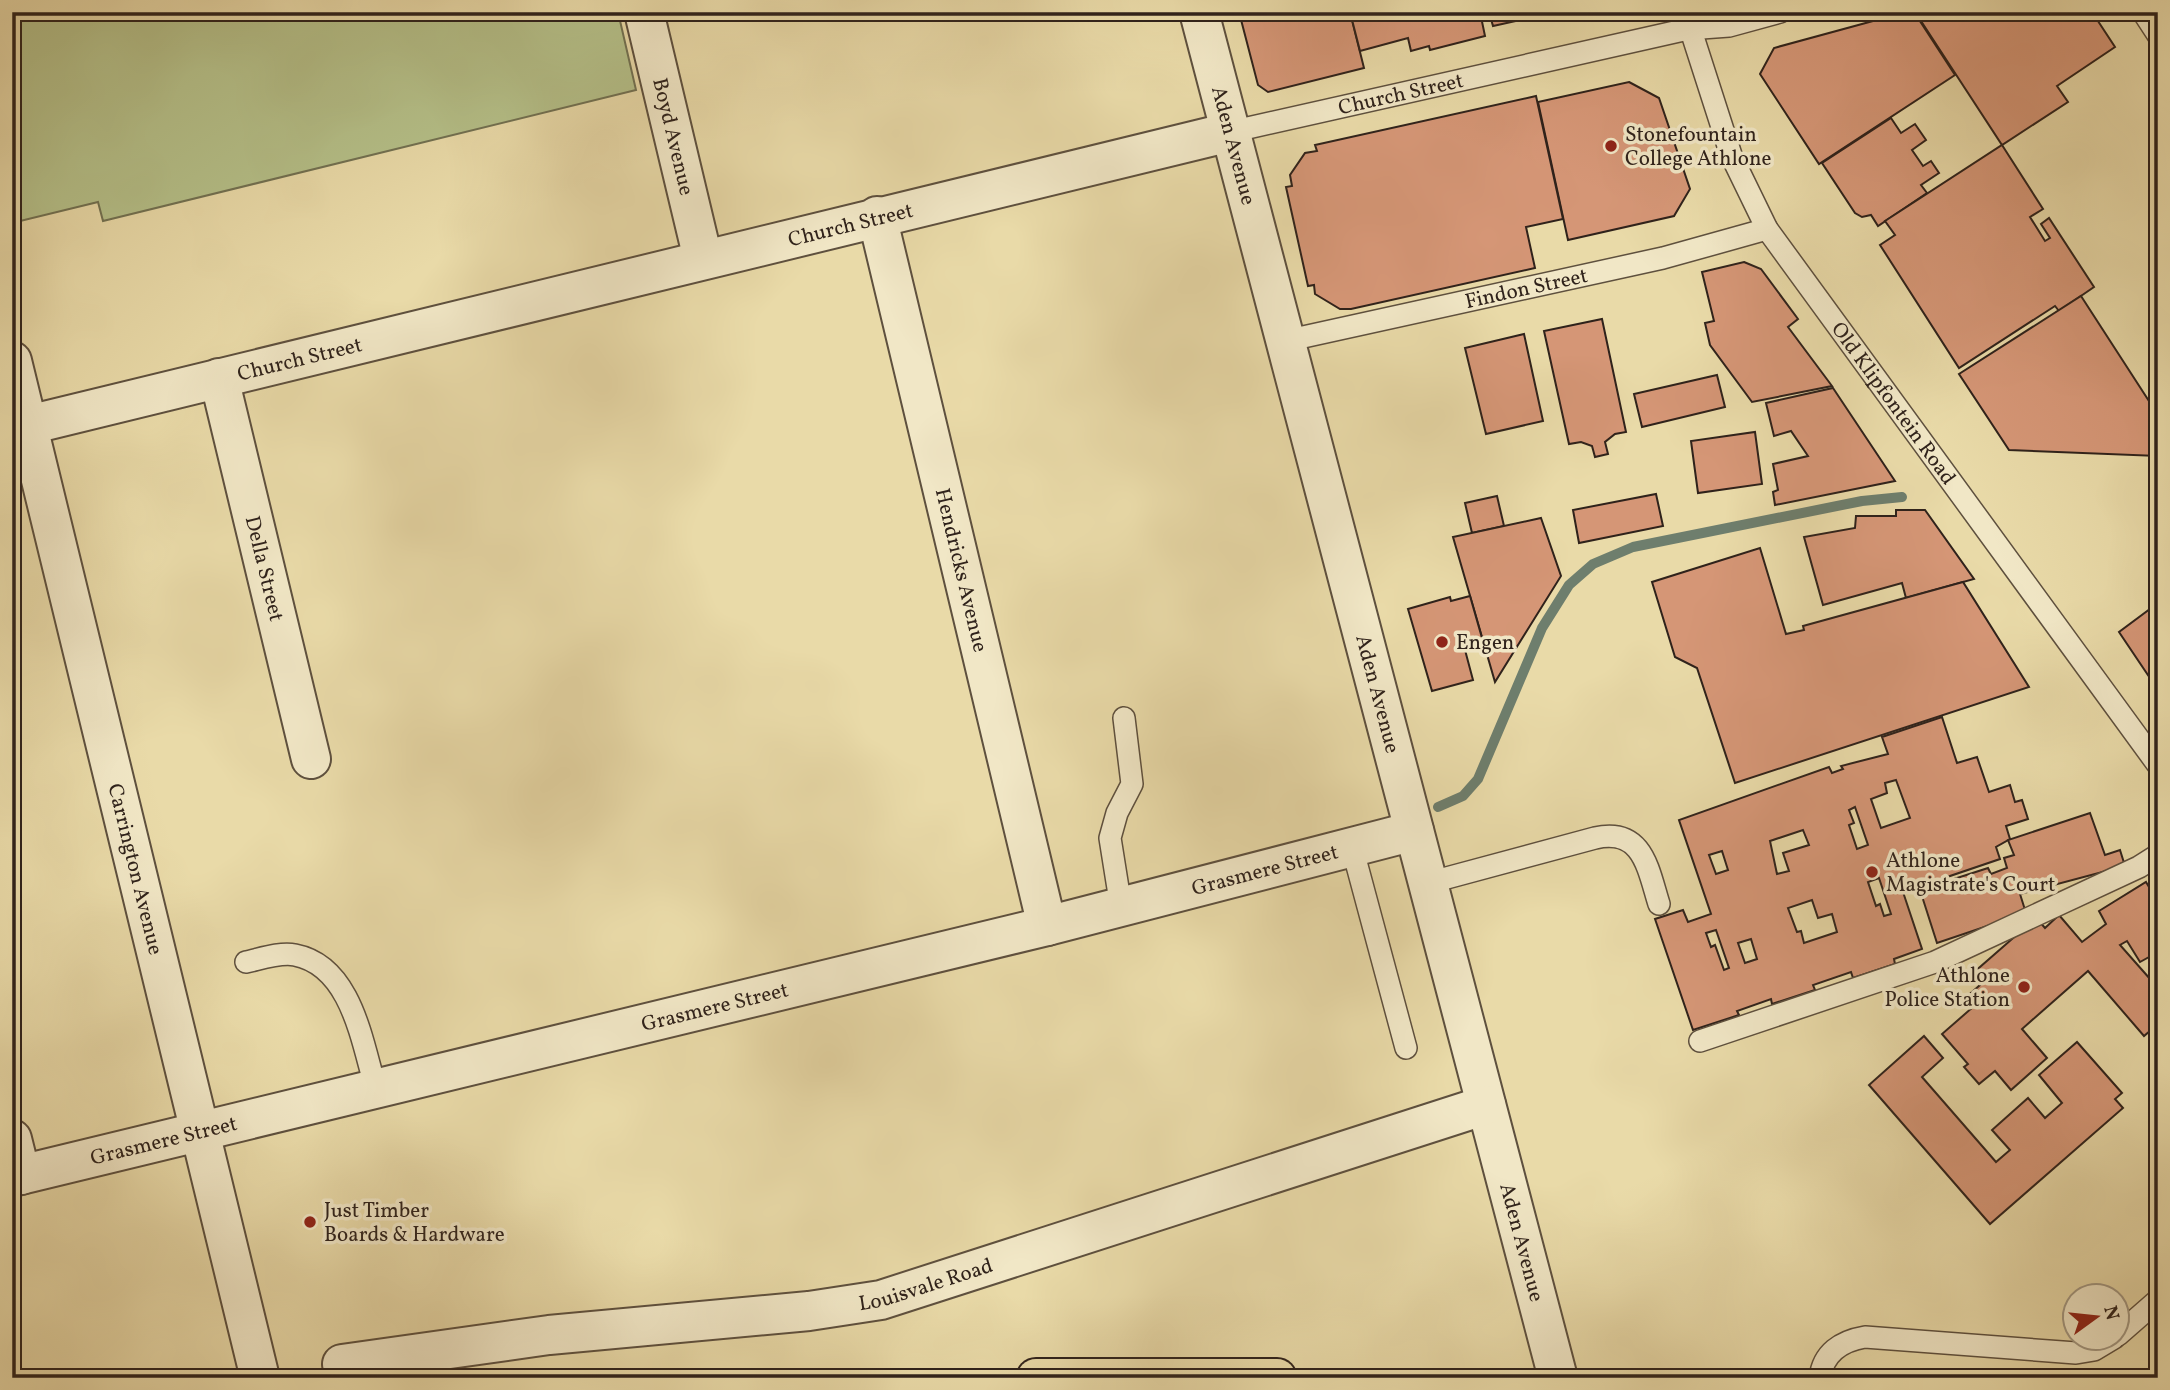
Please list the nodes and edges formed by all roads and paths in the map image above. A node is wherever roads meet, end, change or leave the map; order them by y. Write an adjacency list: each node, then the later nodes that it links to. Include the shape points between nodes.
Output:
1 (644, 12): 10 (street, Boyd Avenue)
2 (1199, 12): 7 (street, Aden Avenue)
3 (1780, 12): 5 (lane, Church Street, via 1729,26)
4 (2143, 12): 6 (lane)
5 (1687, 20): 7 (lane, Church Street); 9 (lane, Old Klipfontein Road, via 1731,155)
6 (2158, 35)
7 (1230, 132): 8 (street, Church Street); 11 (street, Aden Avenue)
8 (877, 215): 10 (street, Church Street); 24 (street, Hendricks Avenue)
9 (1767, 229): 11 (lane, Findon Street, via 1663,258); 17 (lane, Old Klipfontein Road)
10 (703, 259): 13 (street, Church Street)
11 (1285, 341): 18 (street, Aden Avenue)
12 (12, 361): 14 (street, Carrington Avenue)
13 (219, 378): 14 (street, Church Street); 16 (street, Della Street)
14 (20, 427): 30 (street, Carrington Avenue)
15 (1124, 718): 23 (lane, via 1132,784 1110,838)
16 (311, 759)
17 (2158, 765)
18 (1414, 831): 19 (street, Grasmere Street); 21 (street, Aden Avenue)
19 (1352, 847): 23 (street, Grasmere Street); 27 (lane)
20 (2158, 855): 26 (lane, via 1935,962)
21 (1427, 883): 22 (lane, via 1616,835 1637,847 1645,859); 29 (street, Aden Avenue)
22 (1659, 904)
23 (1121, 907): 24 (street, Grasmere Street)
24 (1048, 926): 28 (street, Grasmere Street)
25 (246, 962): 28 (lane, via 293,954 313,961 332,976 351,1007)
26 (1700, 1041)
27 (1406, 1048)
28 (376, 1089): 30 (street, Grasmere Street)
29 (1486, 1105): 38 (street, Louisvale Road, via 881,1300 821,1310 549,1335); 42 (street, Aden Avenue)
30 (200, 1132): 32 (street, Grasmere Street); 39 (street, Carrington Avenue)
31 (12, 1139): 32 (street)
32 (17, 1176)
33 (2158, 1300): 34 (lane)
34 (2132, 1322)
35 (2062, 1352): 43 (lane, via 1865,1337 1852,1339 1830,1353)
36 (2063, 1352): 37 (lane)
37 (2082, 1352)
38 (342, 1364)
39 (260, 1378)
40 (1036, 1378): 41 (main road)
41 (1277, 1378)
42 (1558, 1378)
43 (1820, 1378)

